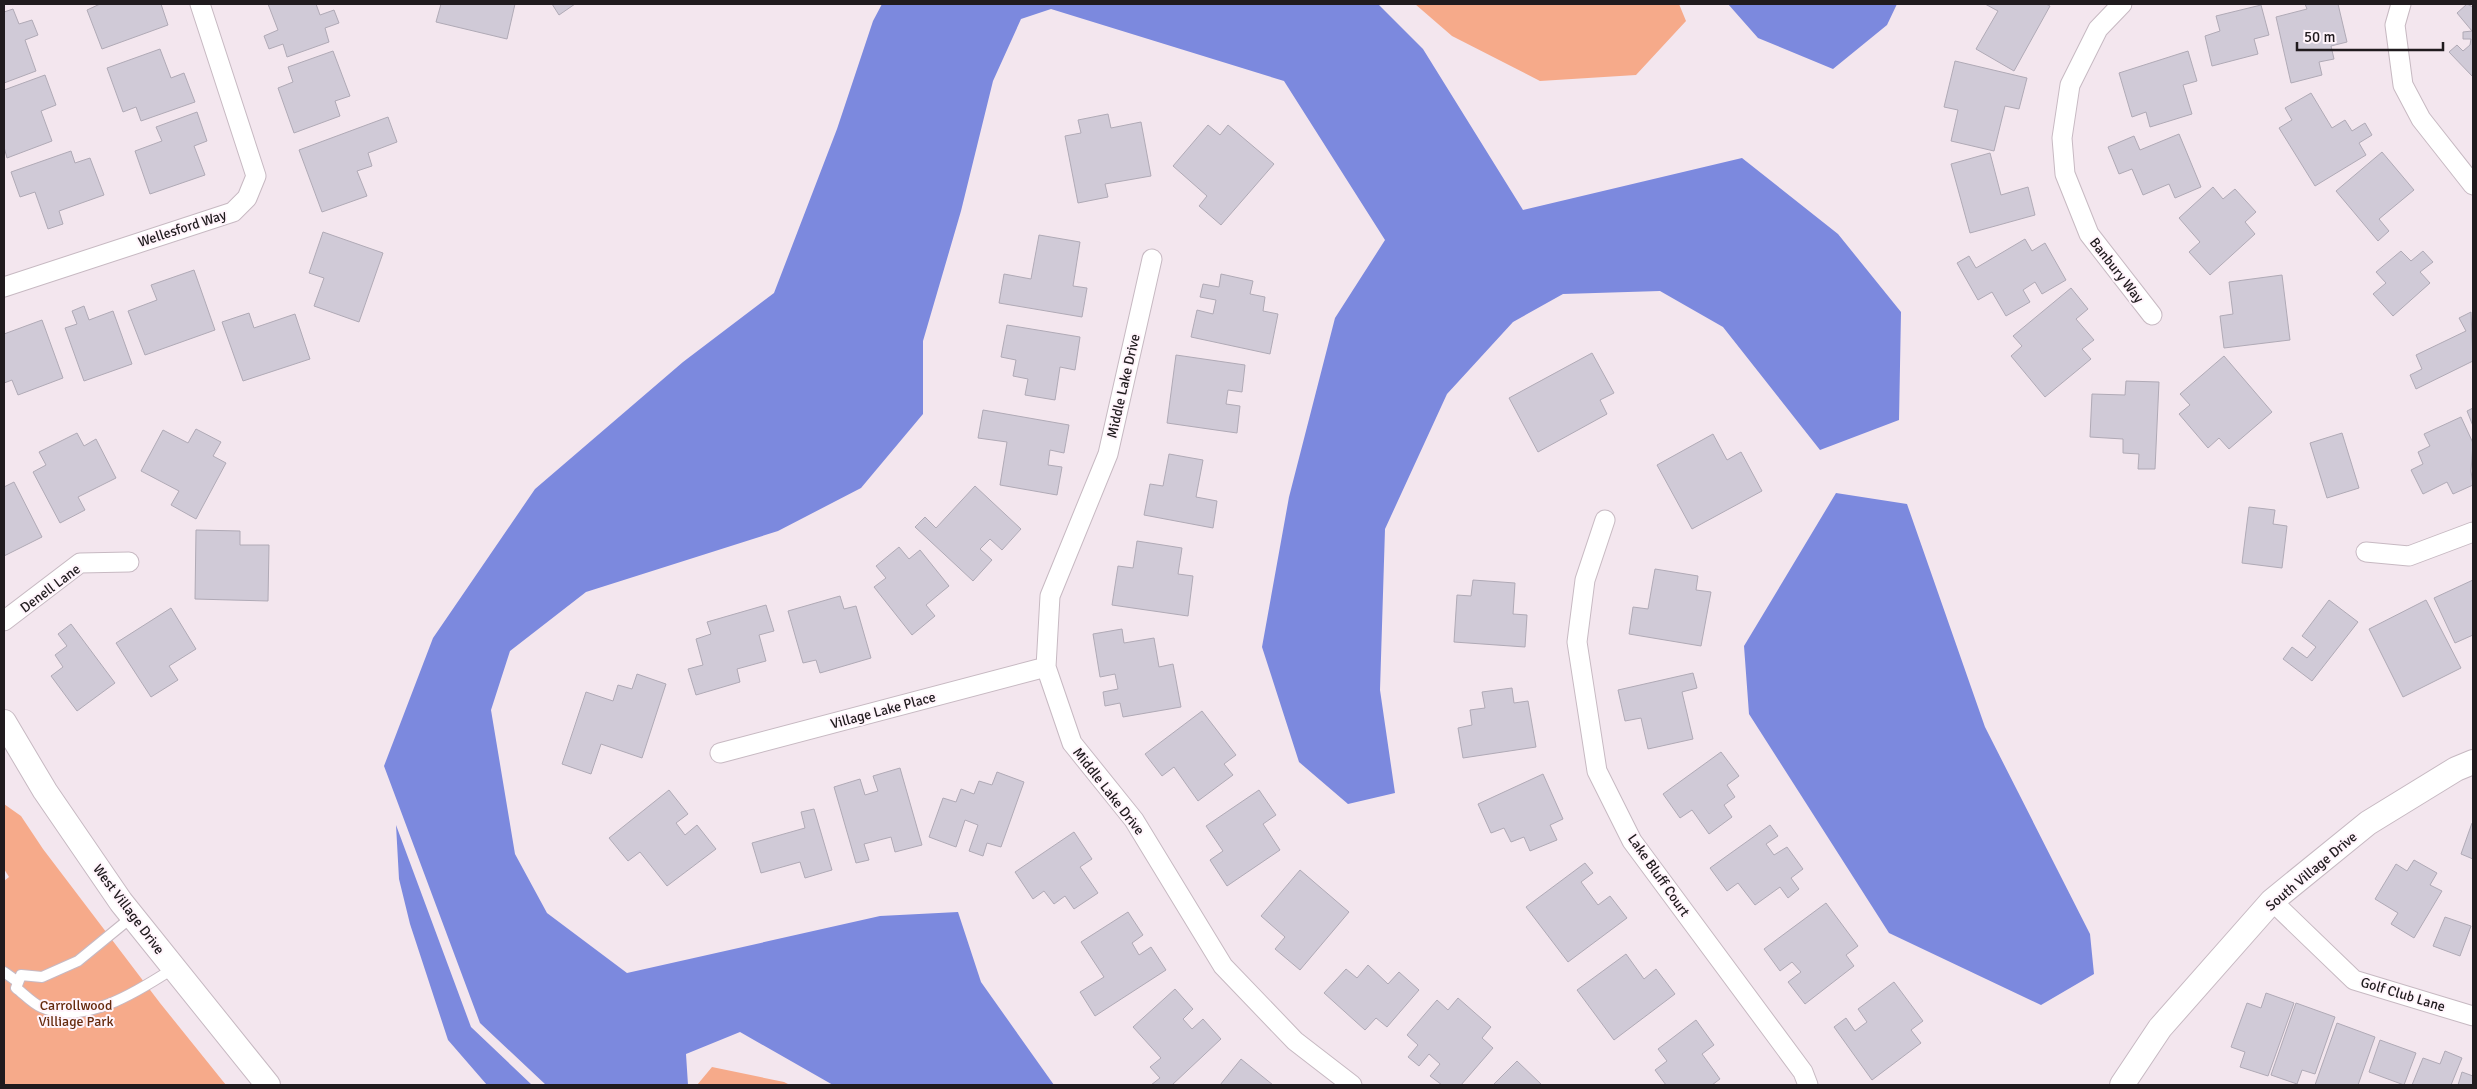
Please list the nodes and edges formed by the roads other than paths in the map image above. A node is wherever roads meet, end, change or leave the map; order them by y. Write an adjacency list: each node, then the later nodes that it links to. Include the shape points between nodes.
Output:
1 (200, 4): 6 (street, Wellesford Way, via 256,176 247,198 233,212)
2 (2122, 4): 7 (street, Banbury Way, via 2098,29 2070,85 2062,138 2064,165 2089,234)
3 (2401, 4): 4 (street, via 2395,25 2403,85 2421,119)
4 (2473, 185)
5 (1152, 259): 13 (street, Middle Lake Drive, via 1108,454 1050,596)
6 (4, 287)
7 (2152, 315)
8 (1605, 520): 25 (street, Lake Bluff Court, via 1585,580 1577,642 1597,772 1632,841 1802,1072)
9 (2473, 532): 10 (street, via 2410,556)
10 (2366, 552)
11 (129, 562): 12 (street, Denell Lane, via 80,563)
12 (4, 621)
13 (1046, 667): 15 (street, Village Lake Place); 24 (street, Middle Lake Drive, via 1072,743 1134,820 1224,966 1295,1041)
14 (4, 722): 18 (street, West Village Drive, via 45,791)
15 (720, 753)
16 (2473, 762): 17 (street, South Village Drive, via 2368,823)
17 (2272, 901): 22 (street, Golf Club Lane, via 2354,980); 26 (street, South Village Drive, via 2160,1028)
18 (133, 916): 19 (street, West Village Drive); 21 (lane, via 78,961 42,977 21,975)
19 (174, 968): 21 (lane, via 130,997 94,1009 71,1011 41,1007 16,988); 23 (street, West Village Drive)
20 (4, 972): 21 (lane)
21 (18, 982)
22 (2473, 1016)
23 (268, 1085)
24 (1352, 1085)
25 (1808, 1085)
26 (2122, 1085)

